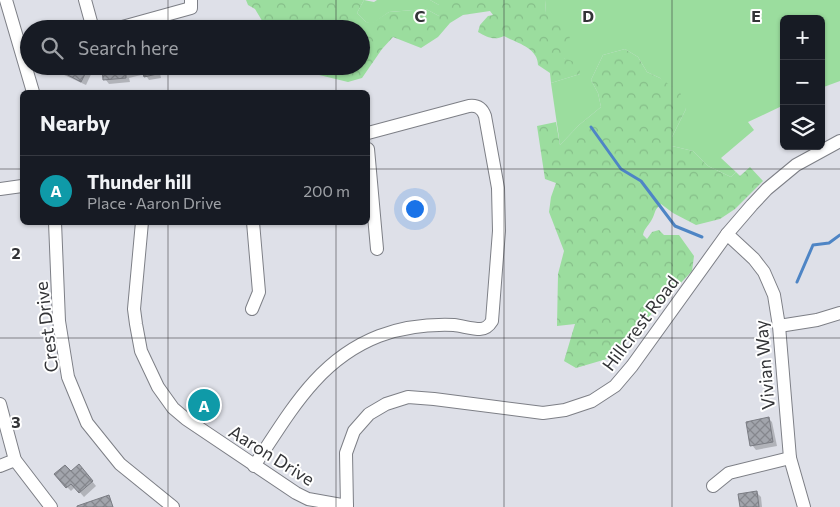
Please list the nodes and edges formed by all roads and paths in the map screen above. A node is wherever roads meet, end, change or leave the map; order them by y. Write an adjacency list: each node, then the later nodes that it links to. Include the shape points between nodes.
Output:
1 (6, 0): 6 (street)
2 (85, 0): 4 (street)
3 (191, 0): 5 (street, via 191,8)
4 (90, 20)
5 (148, 20)
6 (20, 48)
7 (28, 75): 8 (street)
8 (32, 90)
9 (370, 131): 26 (street, via 469,106 482,110 498,188 499,231 492,321 482,329 448,325 406,328 377,337 348,353 327,367 308,387)
10 (840, 141): 17 (street, Hillcrest Road, via 784,174)
11 (370, 171): 18 (street)
12 (20, 186): 13 (street)
13 (0, 189)
14 (55, 225): 29 (street, Crest Drive, via 59,321 68,377 87,423 120,464)
15 (142, 225): 26 (street, Aaron Drive, via 134,309 138,339 146,363 173,408)
16 (253, 225): 19 (street, via 259,292)
17 (727, 234): 21 (street, Vivian Way, via 764,272 774,295); 30 (street, Hillcrest Road, via 632,366 615,386 592,401 566,410 543,413 408,397 369,414 354,431 346,453)
18 (377, 249)
19 (252, 309)
20 (840, 313): 21 (street)
21 (779, 326): 23 (street, Vivian Way)
22 (0, 404): 24 (street)
23 (790, 458): 27 (street, via 729,473); 31 (street, Vivian Way)
24 (15, 460): 25 (street); 28 (street)
25 (0, 466)
26 (254, 466): 30 (street, Aaron Drive, via 308,499)
27 (713, 486)
28 (51, 507)
29 (174, 507)
30 (347, 507)
31 (804, 507)

